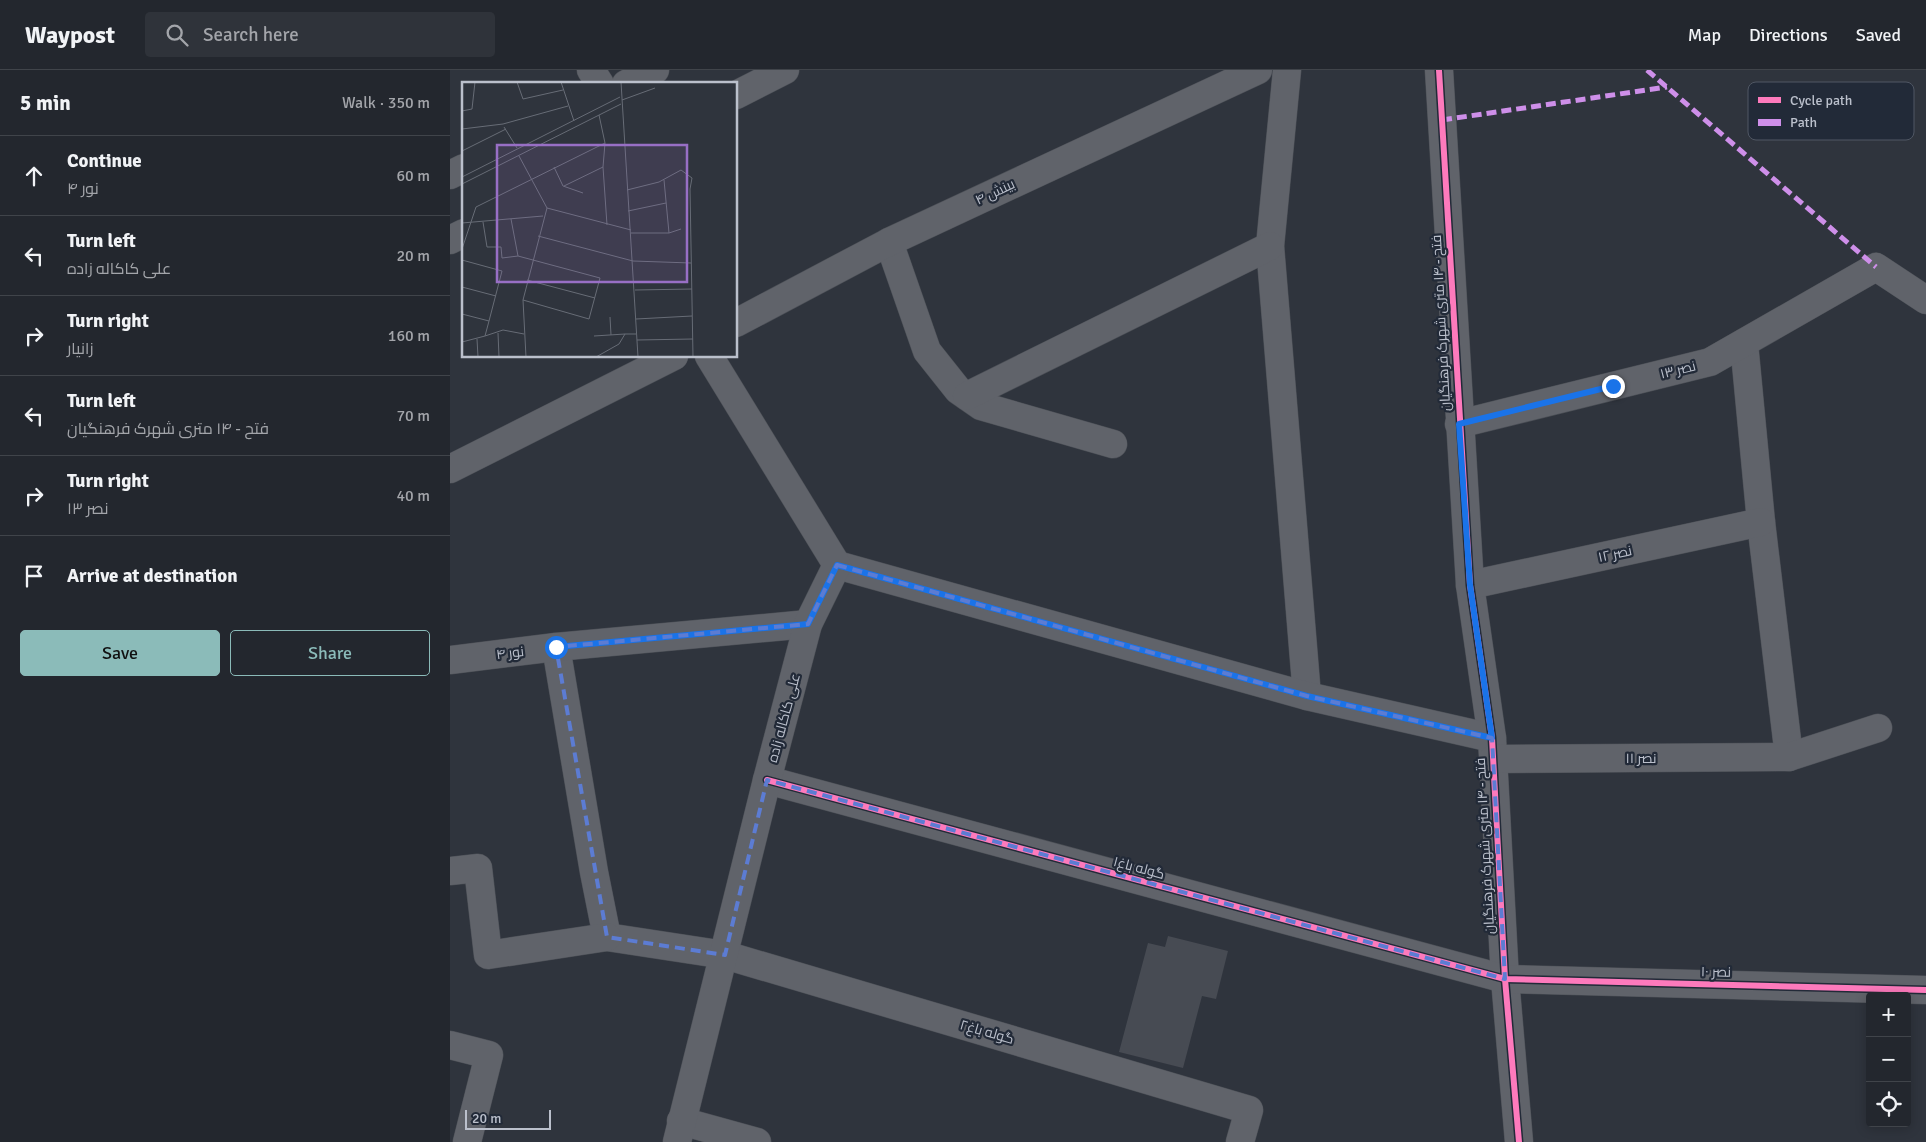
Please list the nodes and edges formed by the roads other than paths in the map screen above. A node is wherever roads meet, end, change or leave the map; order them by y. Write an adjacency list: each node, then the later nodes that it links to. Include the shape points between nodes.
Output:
1 (591, 70): 7 (street)
2 (655, 70): 8 (street)
3 (785, 70): 9 (street)
4 (1258, 70): 14 (street, بینش ۴)
5 (1287, 70): 15 (street)
6 (1439, 70): 22 (street, فتح - ۱۴ متری شهرک فرهنگیان)
7 (599, 82)
8 (630, 82)
9 (738, 94)
10 (462, 169): 11 (street)
11 (450, 175)
12 (462, 234): 13 (street)
13 (450, 240)
14 (889, 242): 17 (street, بینش ۴); 21 (street, via 927,350 958,390)
15 (1270, 246): 21 (street); 31 (street)
16 (1926, 300): 18 (street, نصر ۱۳, via 1876,267)
17 (738, 322)
18 (1744, 343): 22 (street, نصر ۱۳, via 1710,362); 25 (street)
19 (670, 358): 24 (street)
20 (710, 358): 26 (street)
21 (967, 396): 23 (street, via 981,406)
22 (1459, 424): 27 (street, فتح - ۱۴ متری شهرک فرهنگیان)
23 (1113, 444)
24 (450, 469)
25 (1761, 522): 27 (street, نصر ۱۲); 34 (street)
26 (837, 565): 28 (street, علی کاکاله زاده); 31 (street, نصر ۱۱)
27 (1470, 585): 33 (street, فتح - ۱۴ متری شهرک فرهنگیان)
28 (808, 624): 29 (street, نور ۴); 35 (street, علی کاکاله زاده)
29 (556, 647): 30 (street, نور ۴); 37 (street)
30 (450, 660)
31 (1307, 696): 33 (street, نصر ۱۱)
32 (1878, 728): 34 (street, نصر ۱۱)
33 (1492, 749): 34 (street, نصر ۱۱); 39 (street, فتح - ۱۴ متری شهرک فرهنگیان)
34 (1789, 757)
35 (767, 780): 38 (street, علی کاکاله زاده); 39 (street, گوله باغ۱)
36 (450, 871): 37 (street, گوله باغ۲, via 478,868 488,955)
37 (607, 937): 38 (street, گوله باغ۲)
38 (725, 955): 42 (street, علی کاکاله زاده); 45 (street, گوله باغ۲, via 1249,1110)
39 (1505, 979): 40 (street, نصر ۱۰); 46 (street, فتح - ۱۴ متری شهرک فرهنگیان)
40 (1926, 990)
41 (450, 1045): 43 (street, via 489,1055)
42 (679, 1132): 44 (street)
43 (467, 1142)
44 (757, 1142)
45 (1240, 1142)
46 (1520, 1142)

